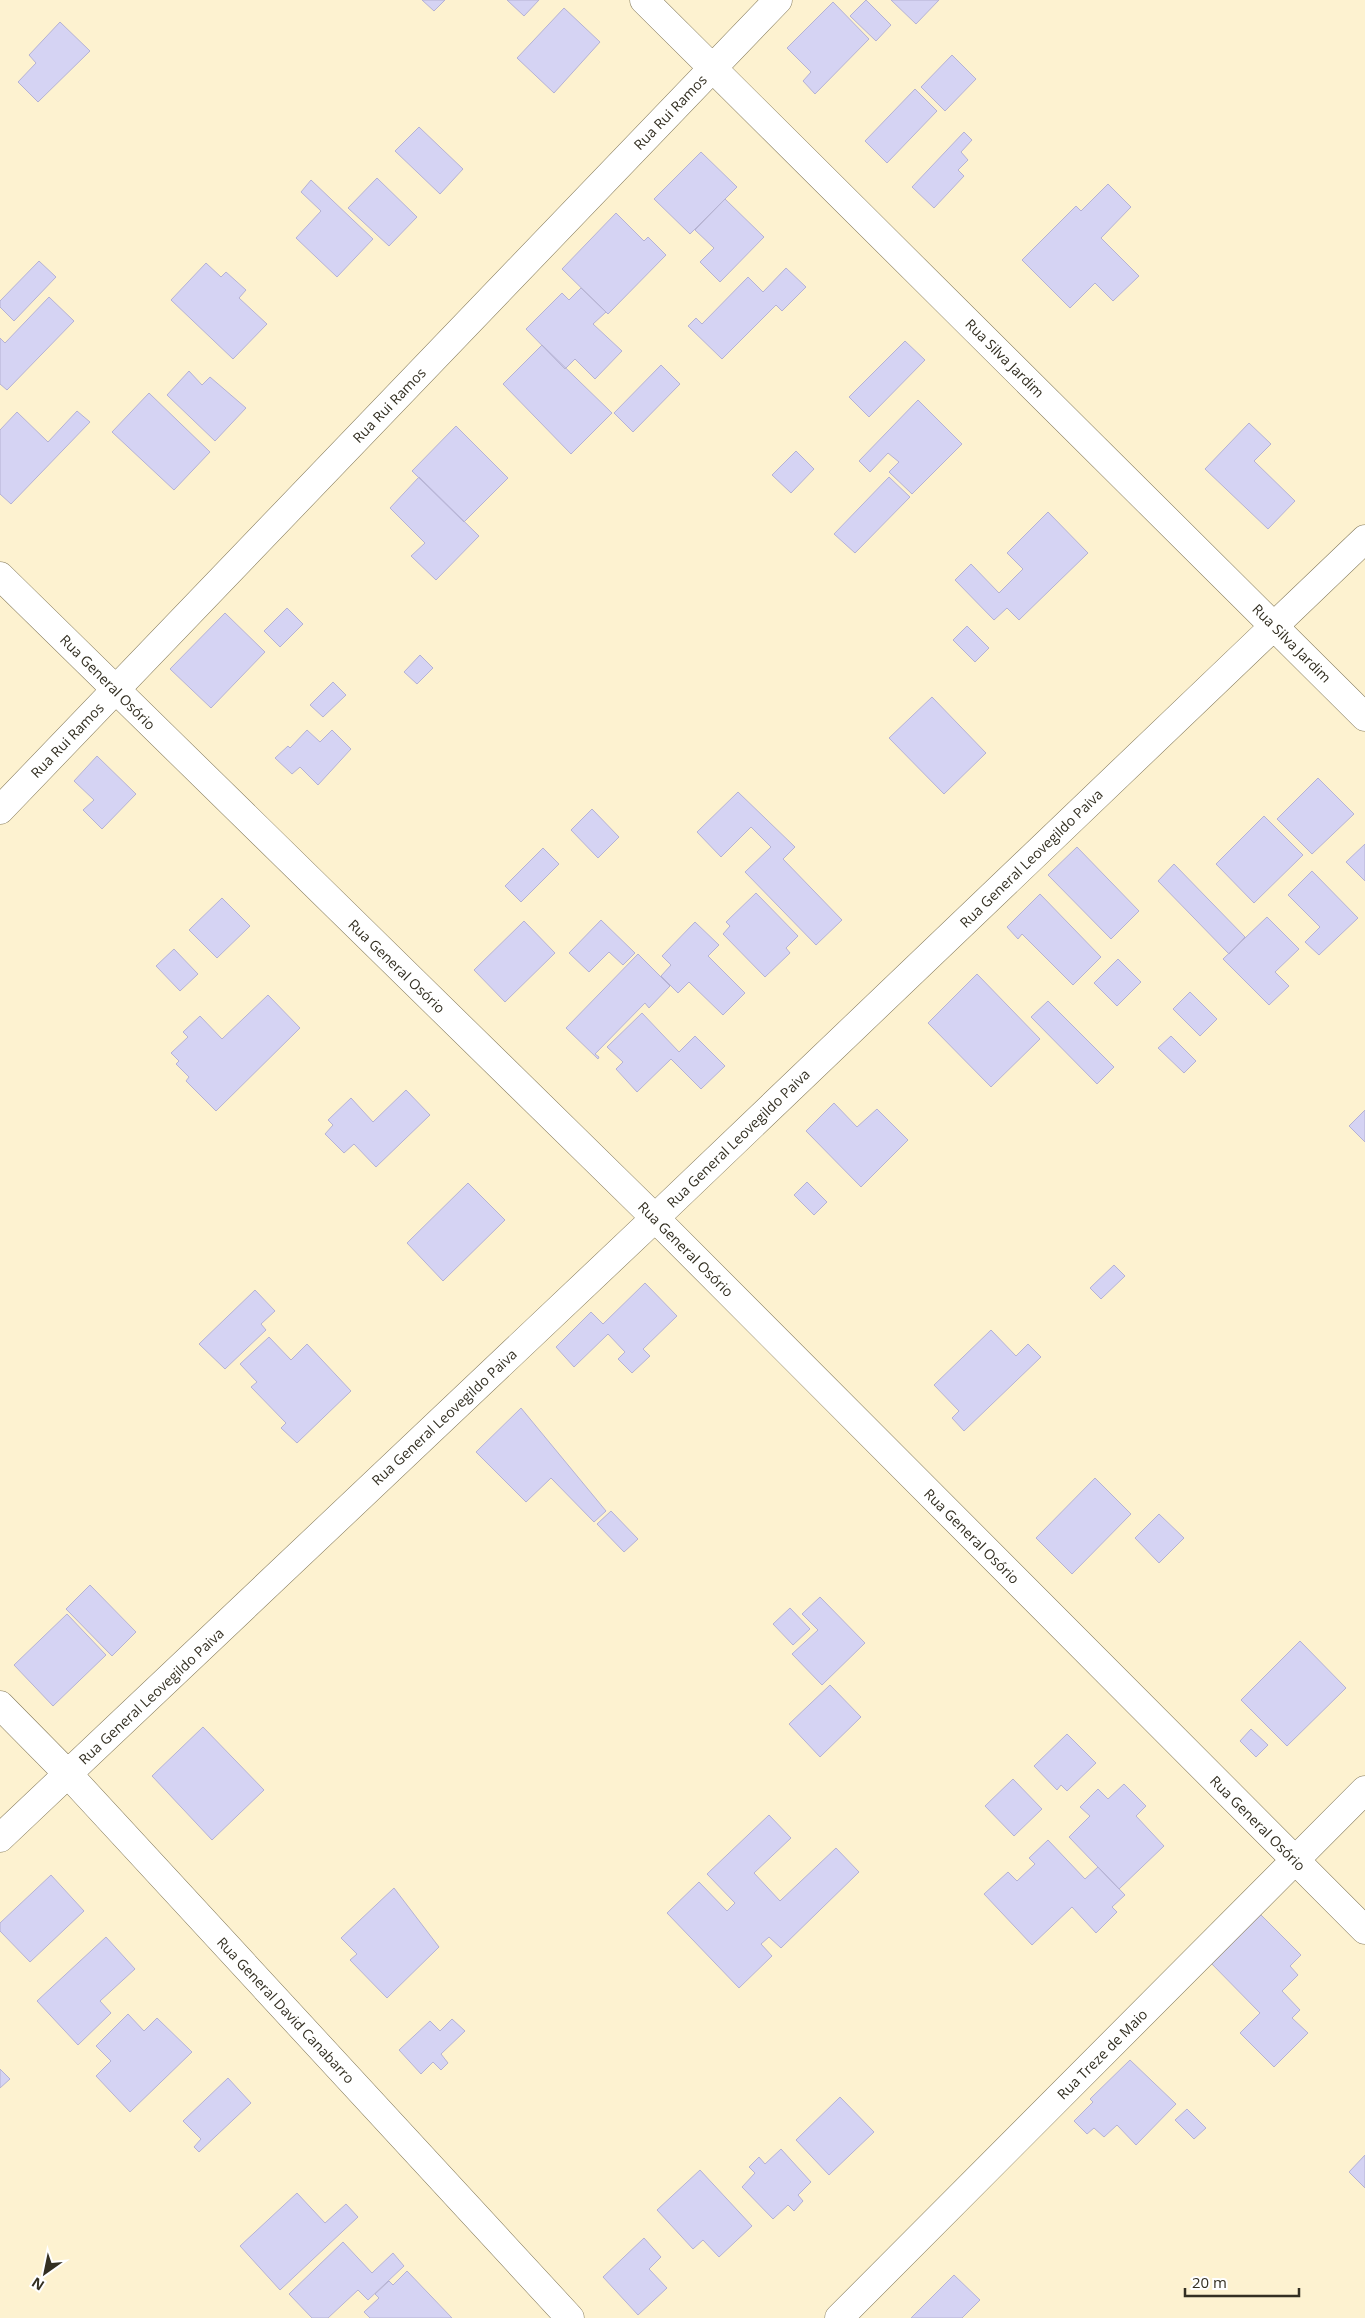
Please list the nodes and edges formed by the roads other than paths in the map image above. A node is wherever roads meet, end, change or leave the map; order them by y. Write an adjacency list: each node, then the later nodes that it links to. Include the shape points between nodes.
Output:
1 (644, 0): 3 (street, Rua Silva Jardim)
2 (778, 0): 3 (street, Rua Rui Ramos)
3 (713, 67): 6 (street, Rua Silva Jardim); 7 (street, Rua Rui Ramos)
4 (1365, 539): 6 (street, Rua General Leovegildo Paiva)
5 (0, 576): 7 (street, Rua General Osório)
6 (1274, 625): 8 (street, Rua Silva Jardim); 10 (street, Rua General Leovegildo Paiva)
7 (116, 690): 9 (street, Rua Rui Ramos); 10 (street, Rua General Osório)
8 (1365, 717)
9 (0, 810)
10 (655, 1218): 12 (street, Rua General Leovegildo Paiva); 15 (street, Rua General Osório)
11 (0, 1704): 12 (street, Rua General David Canabarro)
12 (68, 1774): 14 (street, Rua General Leovegildo Paiva); 17 (street, Rua General David Canabarro)
13 (1365, 1790): 15 (street, Rua Treze de Maio)
14 (0, 1838)
15 (1296, 1860): 16 (street, Rua General Osório); 18 (street, Rua Treze de Maio)
16 (1365, 1930)
17 (570, 2318)
18 (839, 2318)

